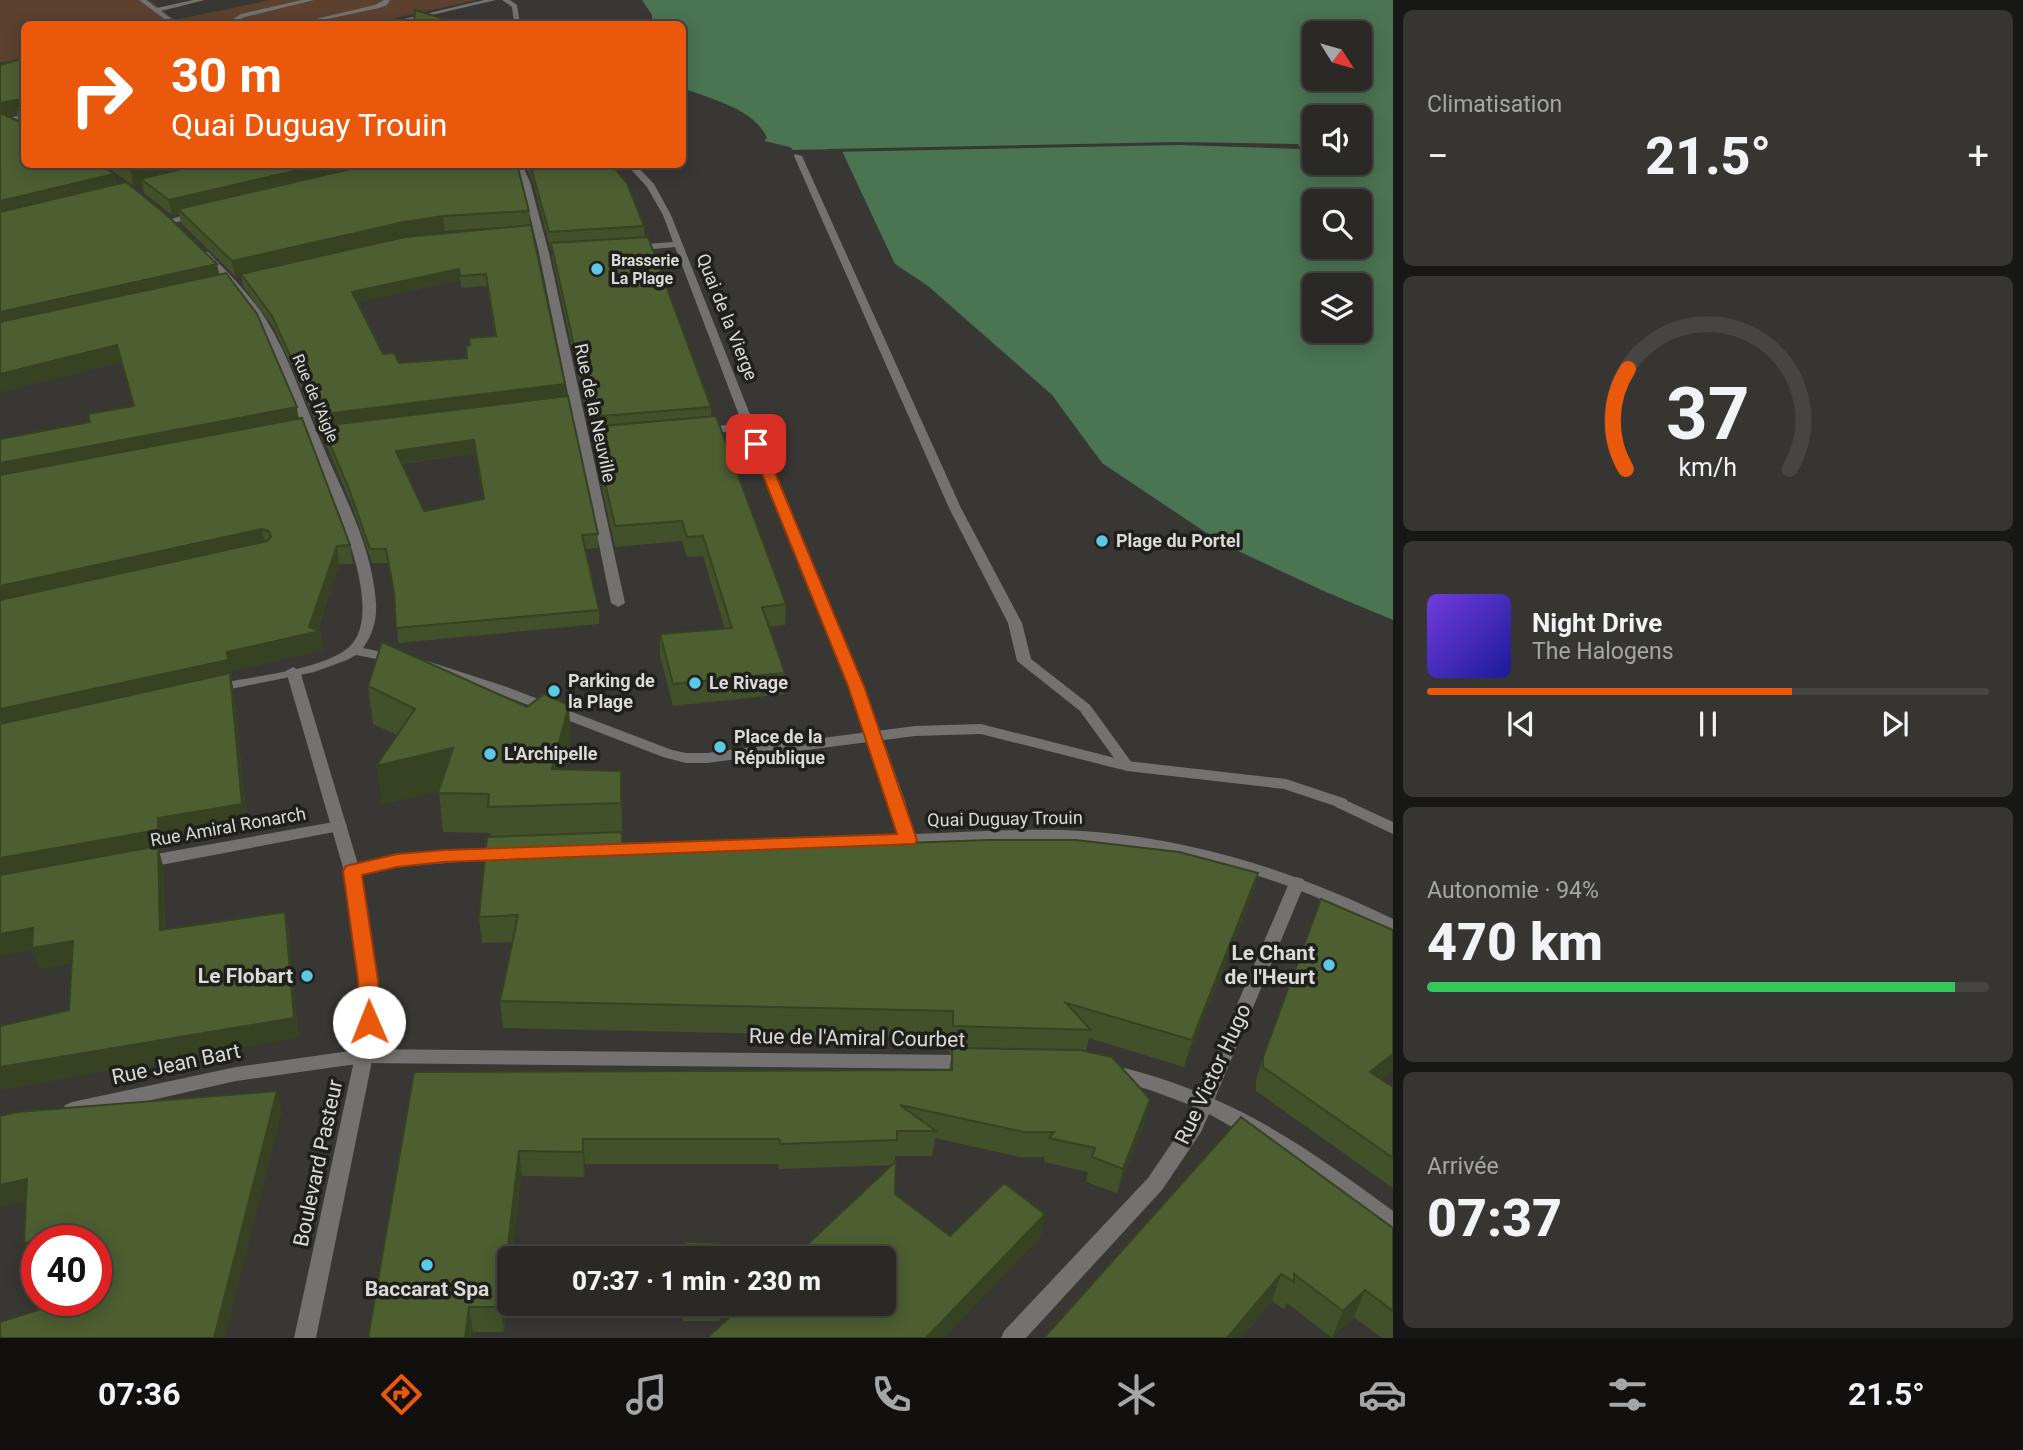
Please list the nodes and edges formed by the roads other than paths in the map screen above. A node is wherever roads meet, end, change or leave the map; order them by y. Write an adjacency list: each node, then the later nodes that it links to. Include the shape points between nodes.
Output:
1 (142, 0): 7 (street)
2 (202, 0): 7 (street)
3 (311, 0): 9 (street, via 243,15)
4 (387, 0): 10 (street, via 368,9)
5 (493, 0): 11 (street)
6 (506, 1): 12 (street, via 516,8)
7 (156, 10): 8 (street)
8 (171, 21)
9 (238, 21)
10 (311, 21)
11 (399, 21)
12 (517, 21)
13 (21, 117): 14 (street)
14 (2, 121): 15 (street)
15 (21, 130)
16 (798, 156): 43 (street, via 955,508 1015,623 1024,661 1084,708)
17 (520, 168): 27 (street, Rue de la Neuville)
18 (633, 168): 24 (street, Quai de la Vierge, via 657,195)
19 (209, 212): 21 (street)
20 (159, 213): 21 (street)
21 (169, 221): 22 (street)
22 (182, 232)
23 (195, 244): 29 (street, Rue de l'Aigle)
24 (677, 244): 25 (street); 32 (street, Quai de la Vierge)
25 (620, 248)
26 (557, 252): 27 (street)
27 (544, 253): 30 (street, Rue de la Neuville)
28 (243, 279): 29 (street)
29 (225, 283): 34 (street, Rue de l'Aigle, via 265,326)
30 (574, 402): 31 (street); 38 (street, Rue de la Neuville)
31 (560, 403)
32 (749, 426): 35 (street); 46 (street, Quai de la Vierge, bridge, via 856,686)
33 (296, 431): 34 (street)
34 (311, 432): 36 (street); 40 (street, Rue de l'Aigle, via 352,534 367,586 368,629)
35 (682, 432)
36 (326, 434)
37 (598, 440): 38 (street)
38 (584, 441): 39 (street, Rue de la Neuville)
39 (618, 603)
40 (354, 650): 41 (street); 43 (street, via 449,671 678,757 697,759 915,731 982,729)
41 (293, 671): 42 (street); 44 (street, Boulevard Pasteur)
42 (198, 692)
43 (1127, 766): 45 (street, via 1300,787)
44 (340, 826): 49 (street, Rue Amiral Ronarch); 50 (street, Boulevard Pasteur)
45 (1393, 829)
46 (908, 840): 47 (street, Quai Duguay Trouin); 51 (street, Quai Duguay Trouin, via 1106,837 1197,853)
47 (582, 851)
48 (513, 854): 50 (street, via 397,861)
49 (124, 865)
50 (352, 871): 53 (street, Boulevard Pasteur, via 370,1001)
51 (1297, 883): 52 (street, Quai Duguay Trouin); 56 (street, Rue Victor Hugo)
52 (1393, 926)
53 (364, 1056): 54 (street, Rue de l'Amiral Courbet); 57 (street, Rue Jean Bart, via 236,1073); 59 (street, Boulevard Pasteur)
54 (989, 1062)
55 (1095, 1068): 56 (street)
56 (1204, 1103): 58 (street, via 1269,1134); 60 (street, Rue Victor Hugo, via 1155,1184)
57 (50, 1116)
58 (1393, 1222)
59 (305, 1338)
60 (1012, 1338)

